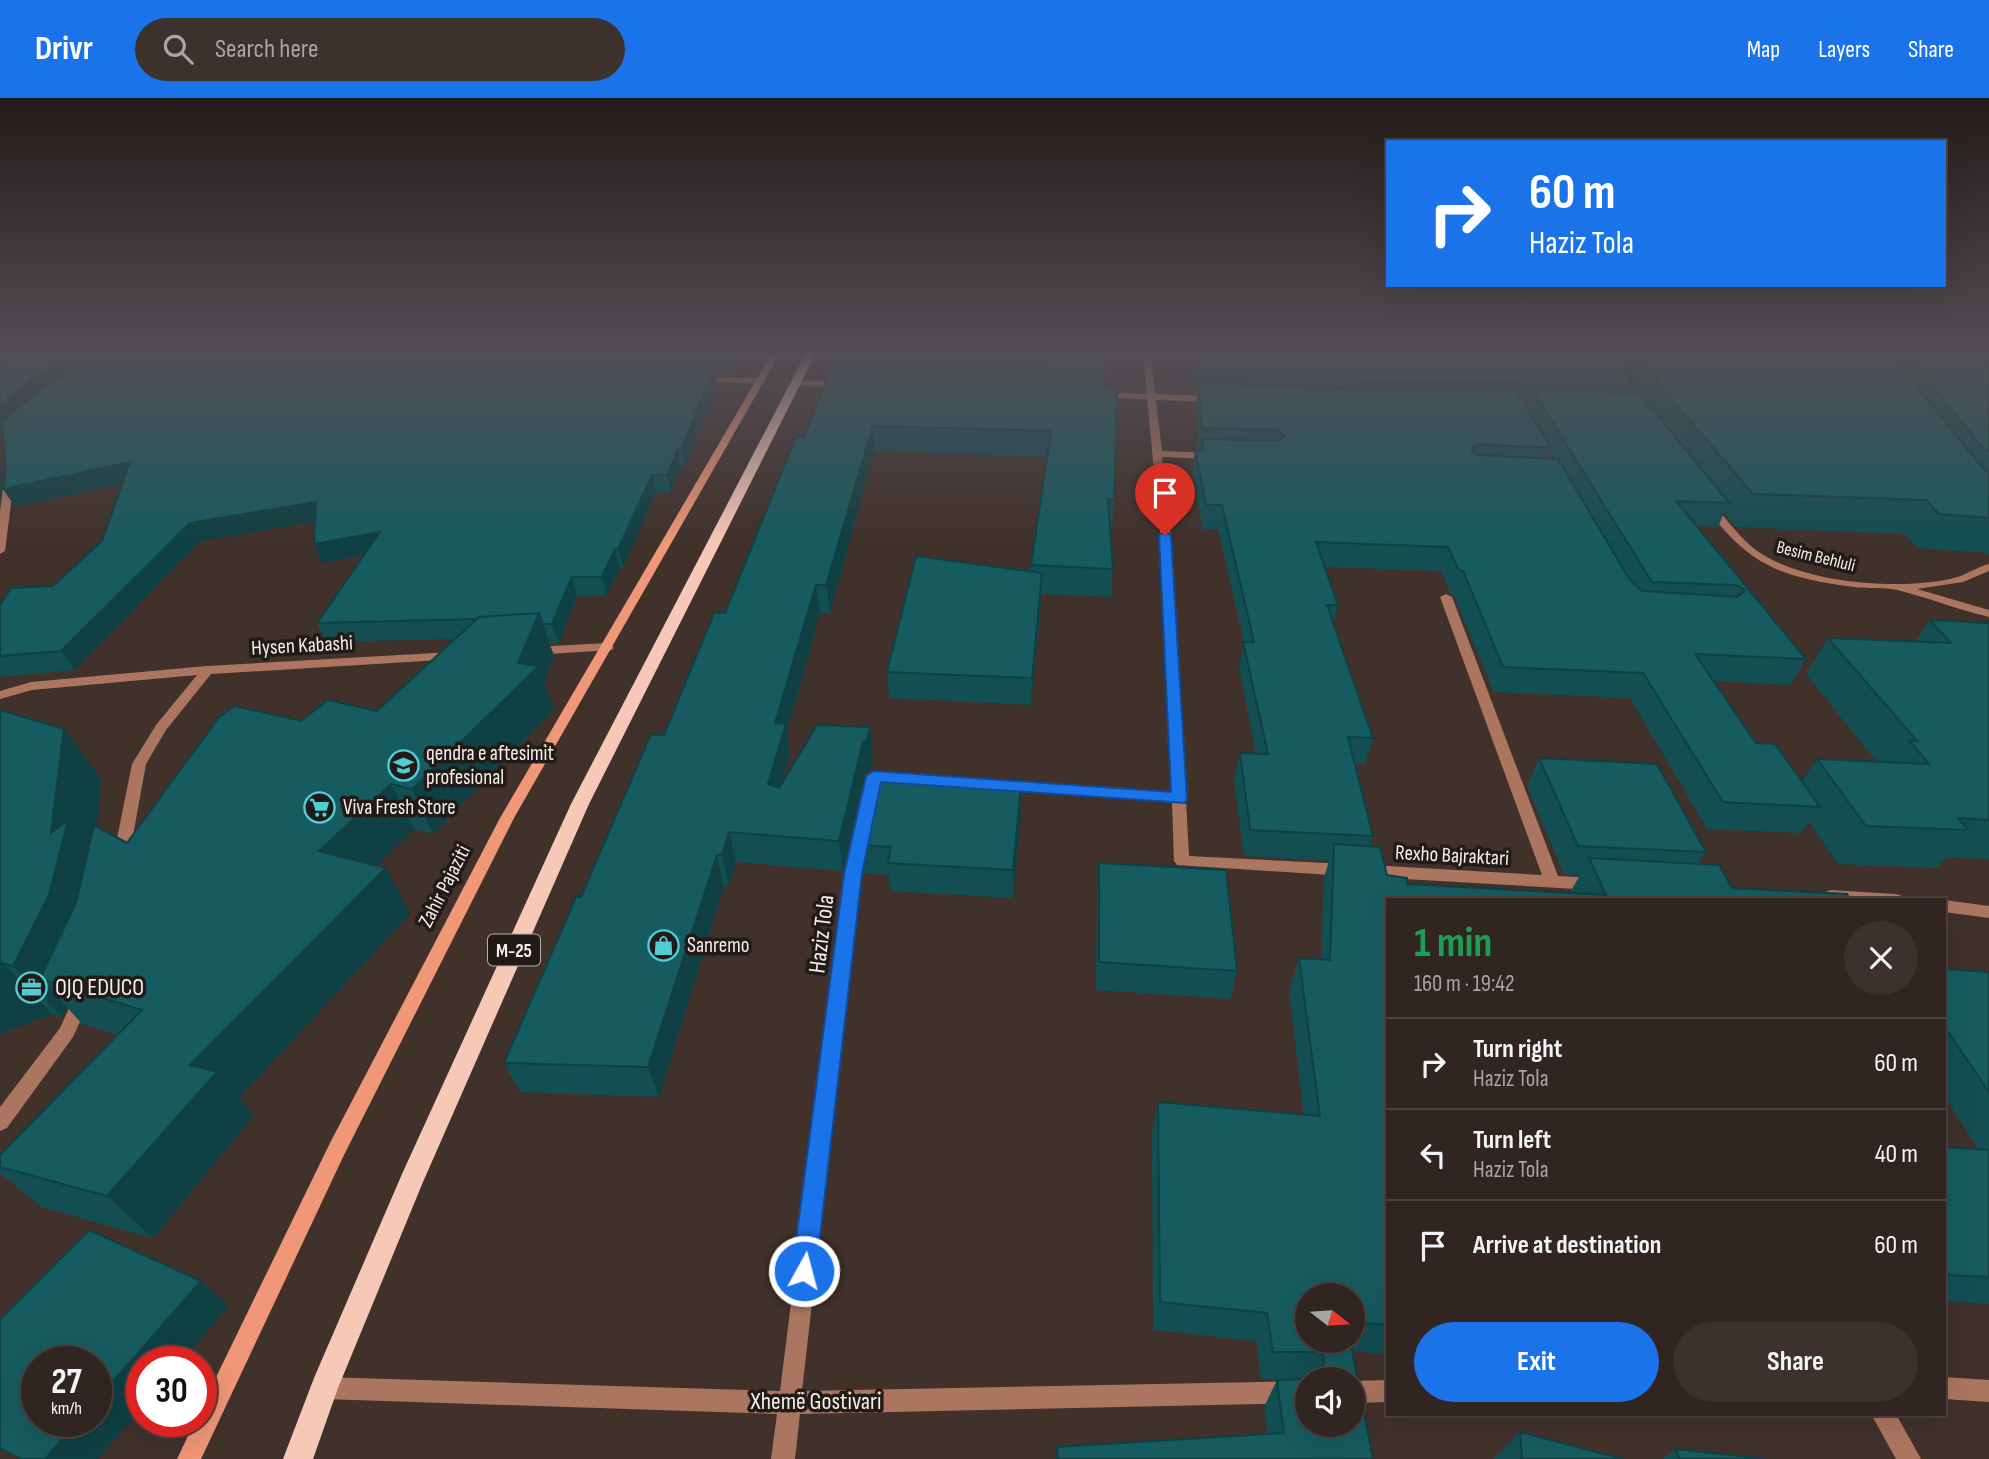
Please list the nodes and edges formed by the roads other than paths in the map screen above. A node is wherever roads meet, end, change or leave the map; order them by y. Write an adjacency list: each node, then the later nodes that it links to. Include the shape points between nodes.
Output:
1 (738, 417): 13 (street, Zahir Pajaziti)
2 (777, 417): 28 (main road, M-25, via 580,804)
3 (1153, 417): 4 (street)
4 (1157, 454): 5 (street); 18 (street, via 1168,562)
5 (1222, 456)
6 (9, 474): 8 (street)
7 (1702, 496): 10 (street, Besim Behluli, via 1758,557 1780,568 1861,585)
8 (0, 551)
9 (1989, 568): 10 (street, Besim Behluli, via 1959,580)
10 (1892, 586): 12 (street, Besim Behluli)
11 (1446, 597): 20 (street, Rexho Bajraktari)
12 (1989, 614)
13 (608, 646): 14 (street); 36 (street, Zahir Pajaziti, via 500,831 337,1149)
14 (525, 651)
15 (470, 655): 16 (street, Hysen Kabashi)
16 (207, 670): 17 (street, Hysen Kabashi, via 31,686); 19 (street, via 139,764)
17 (0, 695)
18 (1179, 799): 20 (street, Rexho Bajraktari, via 1182,860); 34 (street, Haziz Tola, via 874,776 853,874)
19 (119, 869)
20 (1552, 881): 21 (street, Rexho Bajraktari)
21 (1607, 885)
22 (1815, 895): 23 (street)
23 (1864, 898)
24 (1946, 906): 25 (street)
25 (1989, 912)
26 (88, 984): 27 (street, via 68,1032)
27 (0, 1122)
28 (324, 1388): 34 (street, Xhemë Gostivari); 37 (main road, M-25)
29 (1946, 1388): 31 (street)
30 (1386, 1391): 33 (street)
31 (1989, 1391)
32 (1295, 1392): 34 (street, Xhemë Gostivari)
33 (1365, 1392)
34 (788, 1403): 38 (street)
35 (1884, 1416): 39 (street)
36 (189, 1459)
37 (298, 1459)
38 (783, 1459)
39 (1909, 1459)

